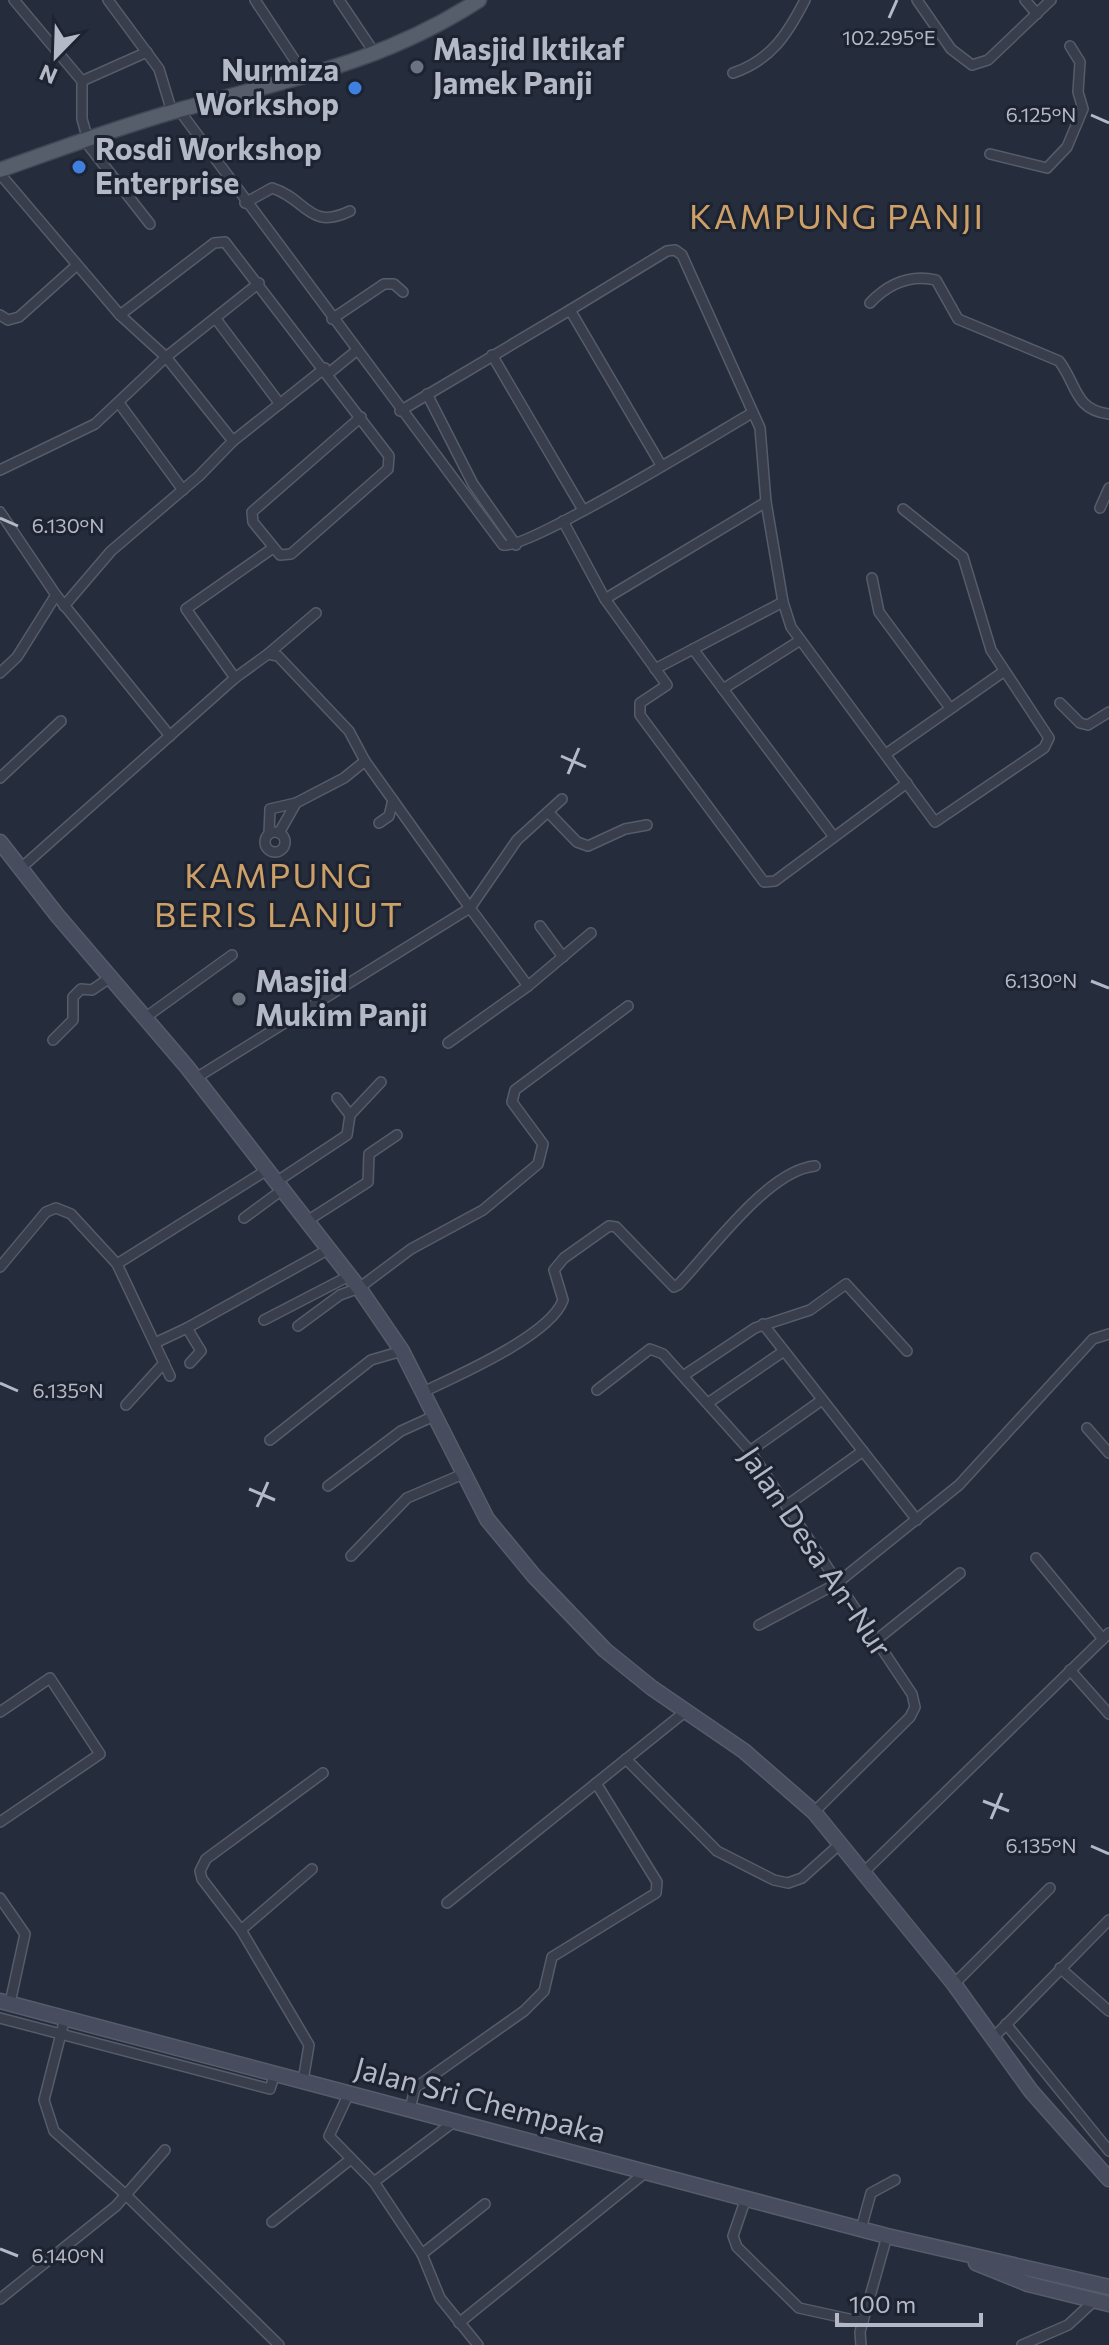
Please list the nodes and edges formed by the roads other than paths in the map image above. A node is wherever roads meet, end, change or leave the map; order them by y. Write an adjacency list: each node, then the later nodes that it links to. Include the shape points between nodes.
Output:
1 (14, 0): 16 (street)
2 (108, 0): 12 (street)
3 (255, 0): 15 (street)
4 (339, 0): 13 (street)
5 (479, 0): 13 (main road)
6 (805, 0): 14 (street, via 769,54)
7 (917, 0): 10 (street, via 951,49 972,65 988,60)
8 (1025, 0): 10 (street)
9 (1051, 0): 10 (street)
10 (1037, 14)
11 (1070, 46): 19 (street, via 1080,62 1083,109 1067,147 1047,168)
12 (147, 52): 16 (street); 17 (street)
13 (376, 55): 15 (main road)
14 (733, 73)
15 (302, 79): 17 (main road)
16 (82, 81): 18 (street)
17 (176, 111): 18 (main road); 21 (street)
18 (86, 140): 20 (main road); 23 (street)
19 (990, 154)
20 (0, 172): 24 (street)
21 (245, 203): 22 (street, via 272,188 322,219); 32 (street)
22 (350, 211)
23 (150, 224)
24 (77, 265): 29 (street, via 19,317 8,320); 30 (street)
25 (259, 283): 30 (street, via 228,245 218,241); 31 (street); 36 (street)
26 (403, 292): 32 (street, via 384,284)
27 (870, 303): 42 (street, via 909,278 936,280 956,318 1059,361 1079,401 1094,412)
28 (570, 310): 34 (street); 41 (street, via 667,251 679,252); 45 (street)
29 (0, 315)
30 (120, 315): 35 (street)
31 (216, 319): 35 (street); 39 (street)
32 (332, 319): 33 (street)
33 (356, 351): 36 (street); 40 (street)
34 (492, 355): 37 (street); 52 (street)
35 (166, 357): 38 (street); 44 (street)
36 (327, 371): 39 (street); 43 (street)
37 (427, 394): 40 (street); 55 (street, via 473,484)
38 (119, 403): 46 (street, via 85,431); 48 (street)
39 (280, 404): 44 (street)
40 (400, 411): 55 (street, via 501,543)
41 (752, 413): 45 (street); 49 (street, via 761,429)
42 (1109, 414)
43 (361, 417): 56 (street, via 252,512 253,522); 56 (street, via 389,456 390,466 291,554 280,555)
44 (233, 441): 48 (street)
45 (661, 465): 52 (street)
46 (0, 470)
47 (1109, 488): 50 (street)
48 (183, 490): 61 (street, via 111,551)
49 (766, 502): 59 (street); 60 (street)
50 (1100, 508)
51 (903, 509): 67 (street, via 963,557 991,650)
52 (583, 510): 54 (street)
53 (0, 512): 58 (street)
54 (563, 521): 55 (street); 59 (street)
55 (516, 545)
56 (273, 548): 69 (street, via 186,609)
57 (872, 578): 72 (street, via 880,614)
58 (56, 595): 61 (street); 68 (street, via 17,657)
59 (605, 599): 66 (street)
60 (783, 602): 63 (street); 64 (street)
61 (64, 606): 75 (street)
62 (316, 613): 65 (street)
63 (799, 641): 70 (street); 76 (street)
64 (693, 649): 66 (street); 70 (street)
65 (268, 654): 69 (street); 77 (street, via 278,656 349,731)
66 (655, 669): 86 (street, via 667,685 640,703 640,715 761,879 775,881)
67 (1003, 672): 72 (street); 79 (street, via 1047,734 1047,746 935,822)
68 (0, 673)
69 (235, 678): 75 (street)
70 (723, 689): 86 (street)
71 (1060, 703): 73 (street, via 1088,725)
72 (950, 708): 76 (street)
73 (1109, 712)
74 (61, 721): 78 (street)
75 (170, 736): 88 (street)
76 (886, 754): 79 (street)
77 (365, 761): 81 (street); 82 (street)
78 (0, 778)
79 (907, 783): 86 (street)
80 (562, 799): 83 (street)
81 (393, 800): 84 (street, via 389,816); 89 (street)
82 (296, 803): 82 (street, via 274,834 270,809)
83 (548, 812): 85 (street, via 577,842 588,846); 89 (street, via 517,840)
84 (379, 823)
85 (647, 825)
86 (834, 837)
87 (0, 842): 88 (street)
88 (21, 868): 94 (street)
89 (470, 908): 95 (street); 100 (street)
90 (540, 926): 93 (street)
91 (591, 933): 93 (street)
92 (232, 955): 97 (street)
93 (563, 957): 95 (street)
94 (111, 977): 97 (street); 98 (street, via 73,997 73,1020)
95 (528, 986): 99 (street)
96 (628, 1006): 113 (street, via 515,1090 512,1102 543,1144 538,1164 483,1210 411,1249)
97 (146, 1017): 100 (street)
98 (53, 1040)
99 (448, 1043)
100 (196, 1078): 106 (street)
101 (381, 1082): 103 (street)
102 (337, 1098): 103 (street)
103 (350, 1115): 106 (street, via 347,1135)
104 (397, 1135): 108 (street, via 369,1154 368,1182)
105 (815, 1166): 128 (street, via 798,1168 779,1183 674,1287 616,1227 609,1226 554,1270 563,1300 555,1315 488,1361)
106 (275, 1180): 107 (street); 108 (street); 110 (street)
107 (244, 1218)
108 (307, 1221): 109 (street)
109 (329, 1249): 112 (street); 117 (street)
110 (117, 1264): 111 (street, via 71,1214 56,1208 46,1212); 119 (street)
111 (0, 1267)
112 (349, 1276): 113 (street); 114 (street)
113 (359, 1288): 116 (street, via 340,1295); 120 (street)
114 (264, 1320)
115 (763, 1324): 121 (street); 122 (street, via 810,1310 848,1284); 126 (street)
116 (298, 1326)
117 (187, 1328): 119 (street); 124 (street, via 201,1351)
118 (1109, 1334): 141 (street, via 1093,1339 994,1450)
119 (155, 1343): 123 (street)
120 (402, 1351): 128 (street); 134 (street, via 369,1361)
121 (784, 1351): 129 (street); 130 (street)
122 (907, 1351)
123 (164, 1363): 125 (street); 131 (street)
124 (190, 1363)
125 (170, 1376)
126 (683, 1376): 127 (street, Jalan Desa An-Nur, via 658,1350 650,1349); 130 (street, Jalan Desa An-Nur)
127 (597, 1390)
128 (423, 1392): 132 (street)
129 (822, 1400): 135 (street); 136 (street)
130 (708, 1403): 135 (street, Jalan Desa An-Nur)
131 (126, 1405)
132 (434, 1416): 138 (street); 139 (street, via 401,1431)
133 (1087, 1428): 137 (street)
134 (270, 1440)
135 (750, 1451): 140 (street, Jalan Desa An-Nur)
136 (863, 1451): 140 (street); 141 (street)
137 (1109, 1453)
138 (463, 1474): 142 (street, via 407,1498); 150 (street, via 487,1519 559,1604 605,1650)
139 (328, 1486)
140 (786, 1506): 145 (street, Jalan Desa An-Nur)
141 (917, 1520): 145 (street)
142 (351, 1556)
143 (1036, 1558): 147 (street)
144 (960, 1573): 148 (street)
145 (836, 1584): 146 (street); 148 (street, Jalan Desa An-Nur)
146 (759, 1625)
147 (1106, 1636): 149 (street)
148 (875, 1641): 156 (street, Jalan Desa An-Nur, via 912,1694 915,1707)
149 (1070, 1670): 152 (street); 160 (street)
150 (686, 1711): 153 (street); 156 (street, via 754,1759)
151 (0, 1712): 157 (street, via 50,1678 100,1754)
152 (1109, 1714)
153 (626, 1759): 155 (street); 158 (street, via 717,1851 774,1880 802,1878)
154 (323, 1773): 165 (street, via 201,1867 202,1879)
155 (596, 1783): 163 (street); 179 (street, via 657,1882 656,1893 552,1957 544,1991 415,2088)
156 (814, 1812): 158 (street)
157 (0, 1822)
158 (841, 1843): 160 (street)
159 (312, 1869): 165 (street)
160 (865, 1871): 167 (street)
161 (1050, 1888): 167 (street)
162 (0, 1898): 168 (street, via 25,1934)
163 (447, 1903)
164 (1109, 1920): 166 (street)
165 (241, 1930): 176 (street, via 309,2045)
166 (1060, 1968): 169 (street); 172 (street)
167 (954, 1984): 174 (street)
168 (3, 2002): 171 (street, Jalan Sri Chempaka)
169 (1109, 2011)
170 (0, 2018): 173 (street)
171 (65, 2018): 173 (street); 175 (street, Jalan Sri Chempaka)
172 (1006, 2024): 174 (street); 178 (street)
173 (61, 2034): 175 (street, via 270,2089); 191 (street, via 44,2100 46,2115 54,2131)
174 (992, 2039): 181 (street)
175 (275, 2073): 176 (street, Jalan Sri Chempaka)
176 (303, 2081): 177 (street, Jalan Sri Chempaka)
177 (349, 2093): 179 (street, Jalan Sri Chempaka); 186 (street, via 329,2136)
178 (1074, 2108): 181 (street); 182 (street)
179 (410, 2109): 180 (street, Jalan Sri Chempaka)
180 (455, 2121): 187 (street, Jalan Sri Chempaka); 190 (street)
181 (1058, 2124): 183 (street)
182 (1097, 2136): 183 (street); 185 (street)
183 (1080, 2148): 188 (street)
184 (165, 2150): 191 (street)
185 (1109, 2151)
186 (351, 2159): 190 (street); 194 (street)
187 (646, 2172): 192 (street, Jalan Sri Chempaka); 203 (street)
188 (1107, 2179)
189 (895, 2180): 195 (street, via 871,2193)
190 (374, 2182): 198 (street)
191 (126, 2195): 200 (street); 205 (street)
192 (746, 2198): 195 (street, Jalan Sri Chempaka); 202 (street, via 734,2245 799,2308)
193 (485, 2204): 198 (street)
194 (272, 2222)
195 (861, 2229): 196 (street, Jalan Sri Chempaka)
196 (887, 2236): 197 (street, Jalan Sri Chempaka); 202 (street)
197 (946, 2251): 199 (street); 201 (street, via 1028,2284)
198 (422, 2254): 203 (street, via 440,2298)
199 (1109, 2287)
200 (0, 2299)
201 (1102, 2302): 204 (street)
202 (863, 2322): 207 (street)
203 (459, 2323): 206 (street)
204 (1048, 2340): 208 (street)
205 (279, 2345)
206 (478, 2345)
207 (861, 2345)
208 (1022, 2345)

